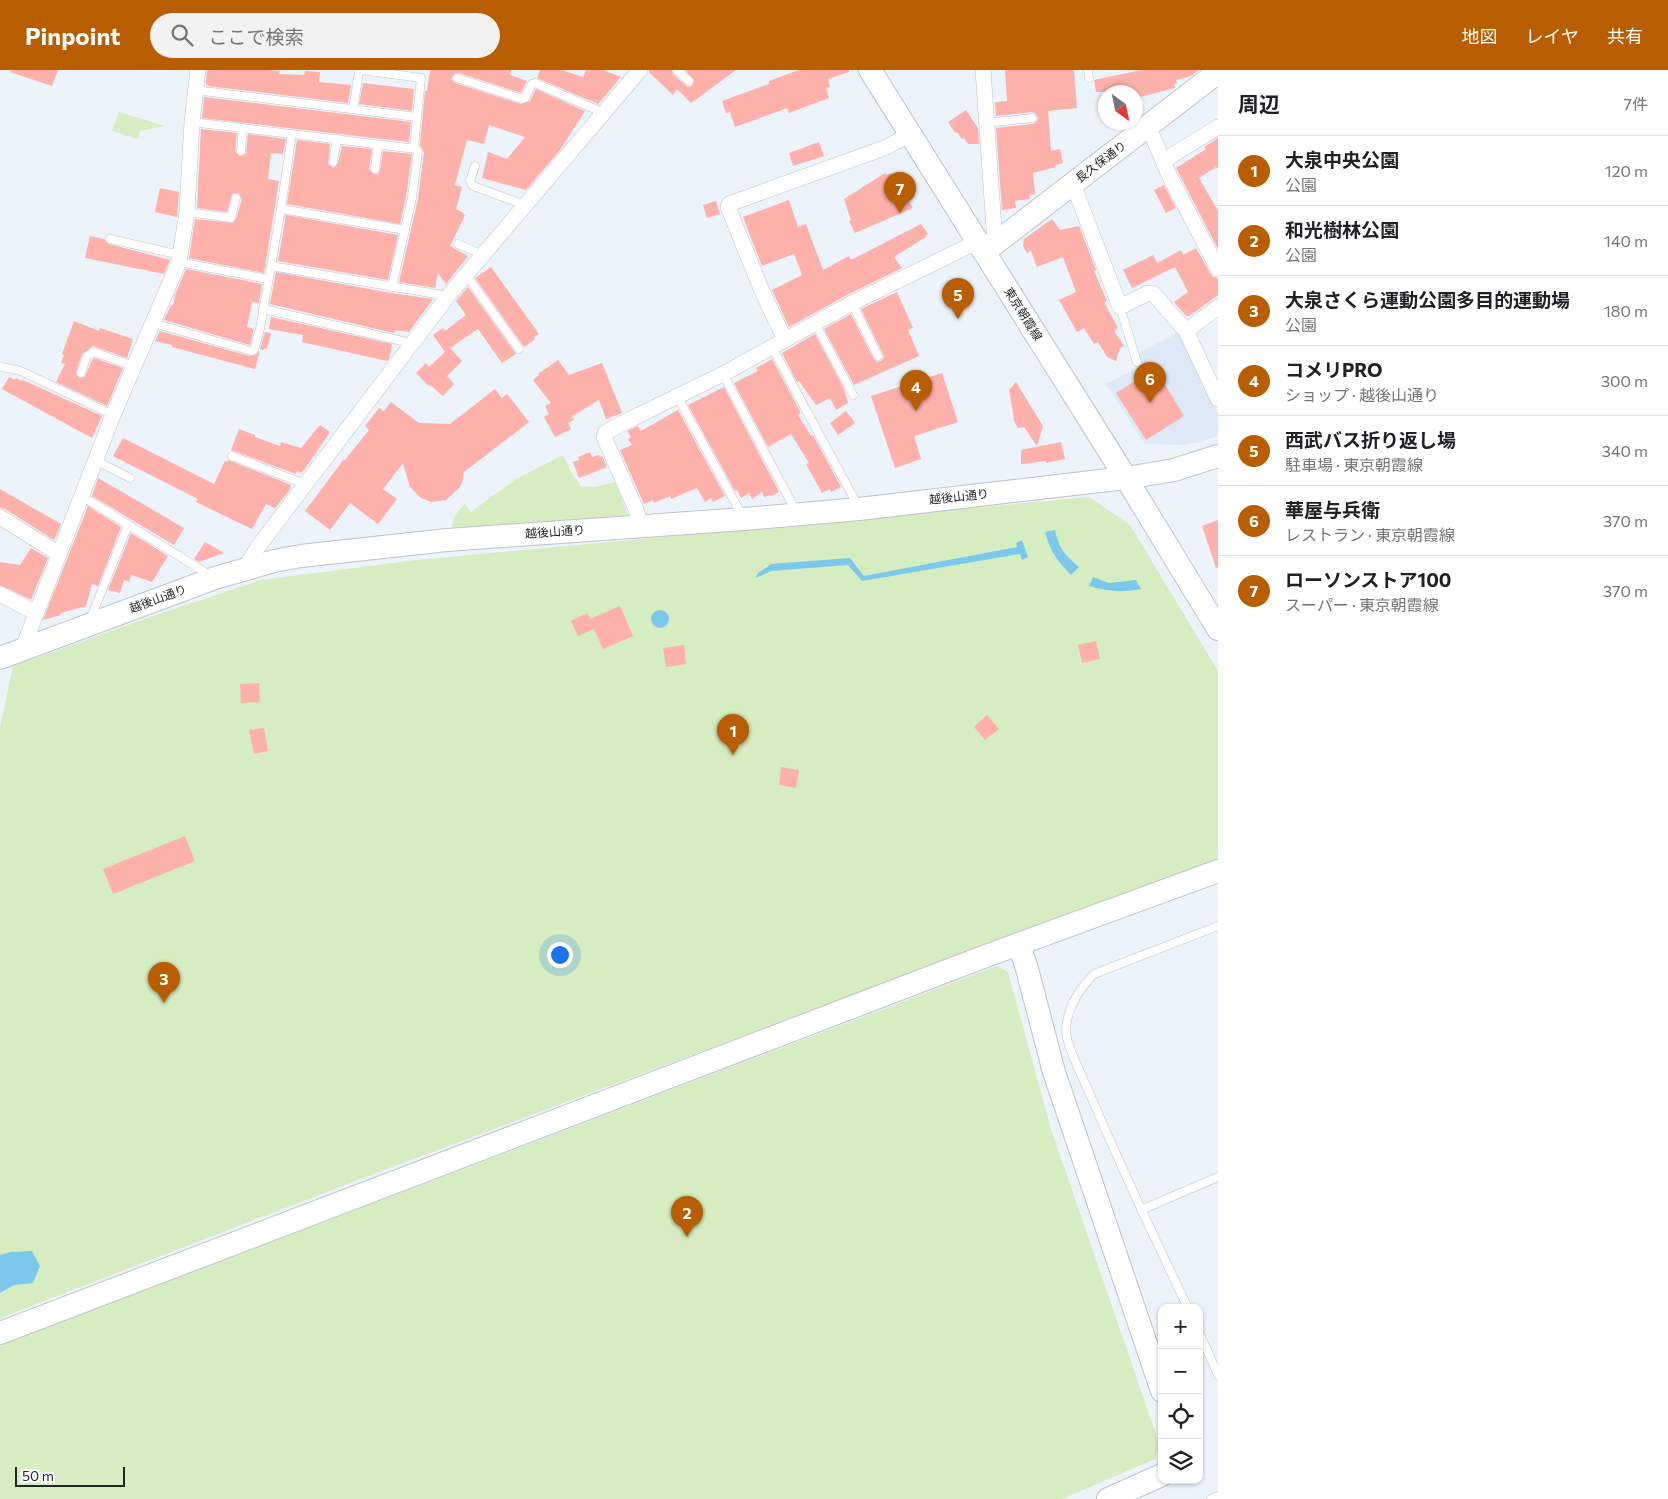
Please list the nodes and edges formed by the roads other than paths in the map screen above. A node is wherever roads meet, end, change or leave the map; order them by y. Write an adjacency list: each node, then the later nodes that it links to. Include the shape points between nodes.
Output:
1 (198, 70): 10 (street)
2 (362, 70): 11 (lane); 13 (lane, via 421,78)
3 (640, 70): 12 (street)
4 (677, 70): 9 (lane)
5 (870, 70): 21 (street, 東京朝霞線)
6 (983, 70): 16 (street)
7 (1218, 72): 17 (street, 長久保通り)
8 (457, 78): 12 (lane, via 522,100 535,83)
9 (689, 82)
10 (195, 90): 11 (lane); 15 (street)
11 (353, 109): 13 (lane)
12 (604, 112): 32 (street)
13 (416, 117): 24 (lane)
14 (1032, 118): 16 (lane)
15 (192, 122): 19 (lane); 34 (street)
16 (986, 124): 38 (street)
17 (1148, 126): 26 (street); 30 (street, 長久保通り)
18 (1218, 127): 26 (street)
19 (243, 128): 20 (lane); 25 (lane)
20 (292, 134): 22 (lane); 33 (lane)
21 (910, 134): 38 (street, 東京朝霞線); 55 (street, via 887,147 729,204)
22 (337, 139): 23 (lane); 27 (lane)
23 (378, 145): 24 (lane); 29 (lane)
24 (414, 148): 35 (lane, via 418,151)
25 (241, 151)
26 (1163, 161): 42 (street)
27 (334, 162)
28 (475, 166): 32 (lane, via 470,181 472,186)
29 (375, 169)
30 (1073, 184): 38 (street, 長久保通り); 48 (street)
31 (236, 198): 34 (lane, via 231,218)
32 (525, 205): 39 (street)
33 (281, 210): 35 (lane); 41 (lane)
34 (187, 212): 40 (street)
35 (405, 230): 45 (lane)
36 (110, 239): 40 (lane)
37 (458, 244): 39 (lane)
38 (986, 246): 47 (street); 71 (street, 東京朝霞線)
39 (483, 255): 43 (street)
40 (179, 259): 44 (lane); 51 (street)
41 (271, 266): 44 (lane); 45 (lane)
42 (1218, 269)
43 (466, 275): 46 (street); 56 (lane)
44 (268, 279): 50 (lane)
45 (392, 287): 46 (lane)
46 (448, 296): 54 (street)
47 (852, 303): 52 (street); 57 (lane)
48 (1120, 307): 53 (street, via 1151,292); 58 (lane)
49 (1218, 307): 53 (street)
50 (263, 309): 51 (lane, via 253,351); 54 (lane)
51 (153, 323): 59 (street)
52 (815, 323): 55 (street); 63 (lane)
53 (1186, 331): 65 (street)
54 (412, 343): 72 (street)
55 (779, 344): 62 (street); 74 (lane)
56 (519, 349)
57 (878, 356)
58 (1136, 362)
59 (134, 366): 61 (lane, via 94,352 87,356); 66 (street)
60 (2, 367): 66 (lane, via 21,371)
61 (81, 373)
62 (723, 374): 64 (street); 75 (lane)
63 (853, 395)
64 (677, 396): 77 (lane); 79 (street, via 604,435)
65 (1218, 399)
66 (112, 415): 69 (street)
67 (232, 456): 72 (lane)
68 (1218, 456): 71 (street, via 1174,470)
69 (96, 460): 70 (lane); 73 (street)
70 (130, 478)
71 (1126, 478): 74 (street, 越後山通り); 86 (street, 東京朝霞線)
72 (305, 484): 81 (street)
73 (82, 496): 78 (lane); 80 (street)
74 (859, 509): 75 (street, 越後山通り)
75 (798, 514): 77 (street, 越後山通り)
76 (0, 517): 80 (street)
77 (744, 519): 79 (street, 越後山通り)
78 (128, 524): 82 (lane); 85 (lane)
79 (640, 526): 81 (street, 越後山通り, via 328,552)
80 (59, 554): 84 (street)
81 (244, 569): 82 (street, 越後山通り)
82 (214, 578): 85 (street, 越後山通り)
83 (0, 594): 84 (street)
84 (36, 613): 87 (street)
85 (88, 624): 87 (street, 越後山通り)
86 (1218, 629)
87 (22, 650): 88 (street, 越後山通り)
88 (0, 658)
89 (1218, 871): 91 (street)
90 (1218, 926): 93 (lane, via 1094,974 1073,1001 1069,1014 1066,1031 1072,1052)
91 (1019, 944): 95 (street); 98 (street, via 1054,1072)
92 (1218, 1177): 93 (lane)
93 (1141, 1210): 94 (lane)
94 (1186, 1304)
95 (0, 1332)
96 (1203, 1341): 97 (lane)
97 (1218, 1375)
98 (1158, 1379)
99 (1158, 1477): 101 (street)
100 (1218, 1496): 102 (lane)
101 (1108, 1499)
102 (1211, 1499)

